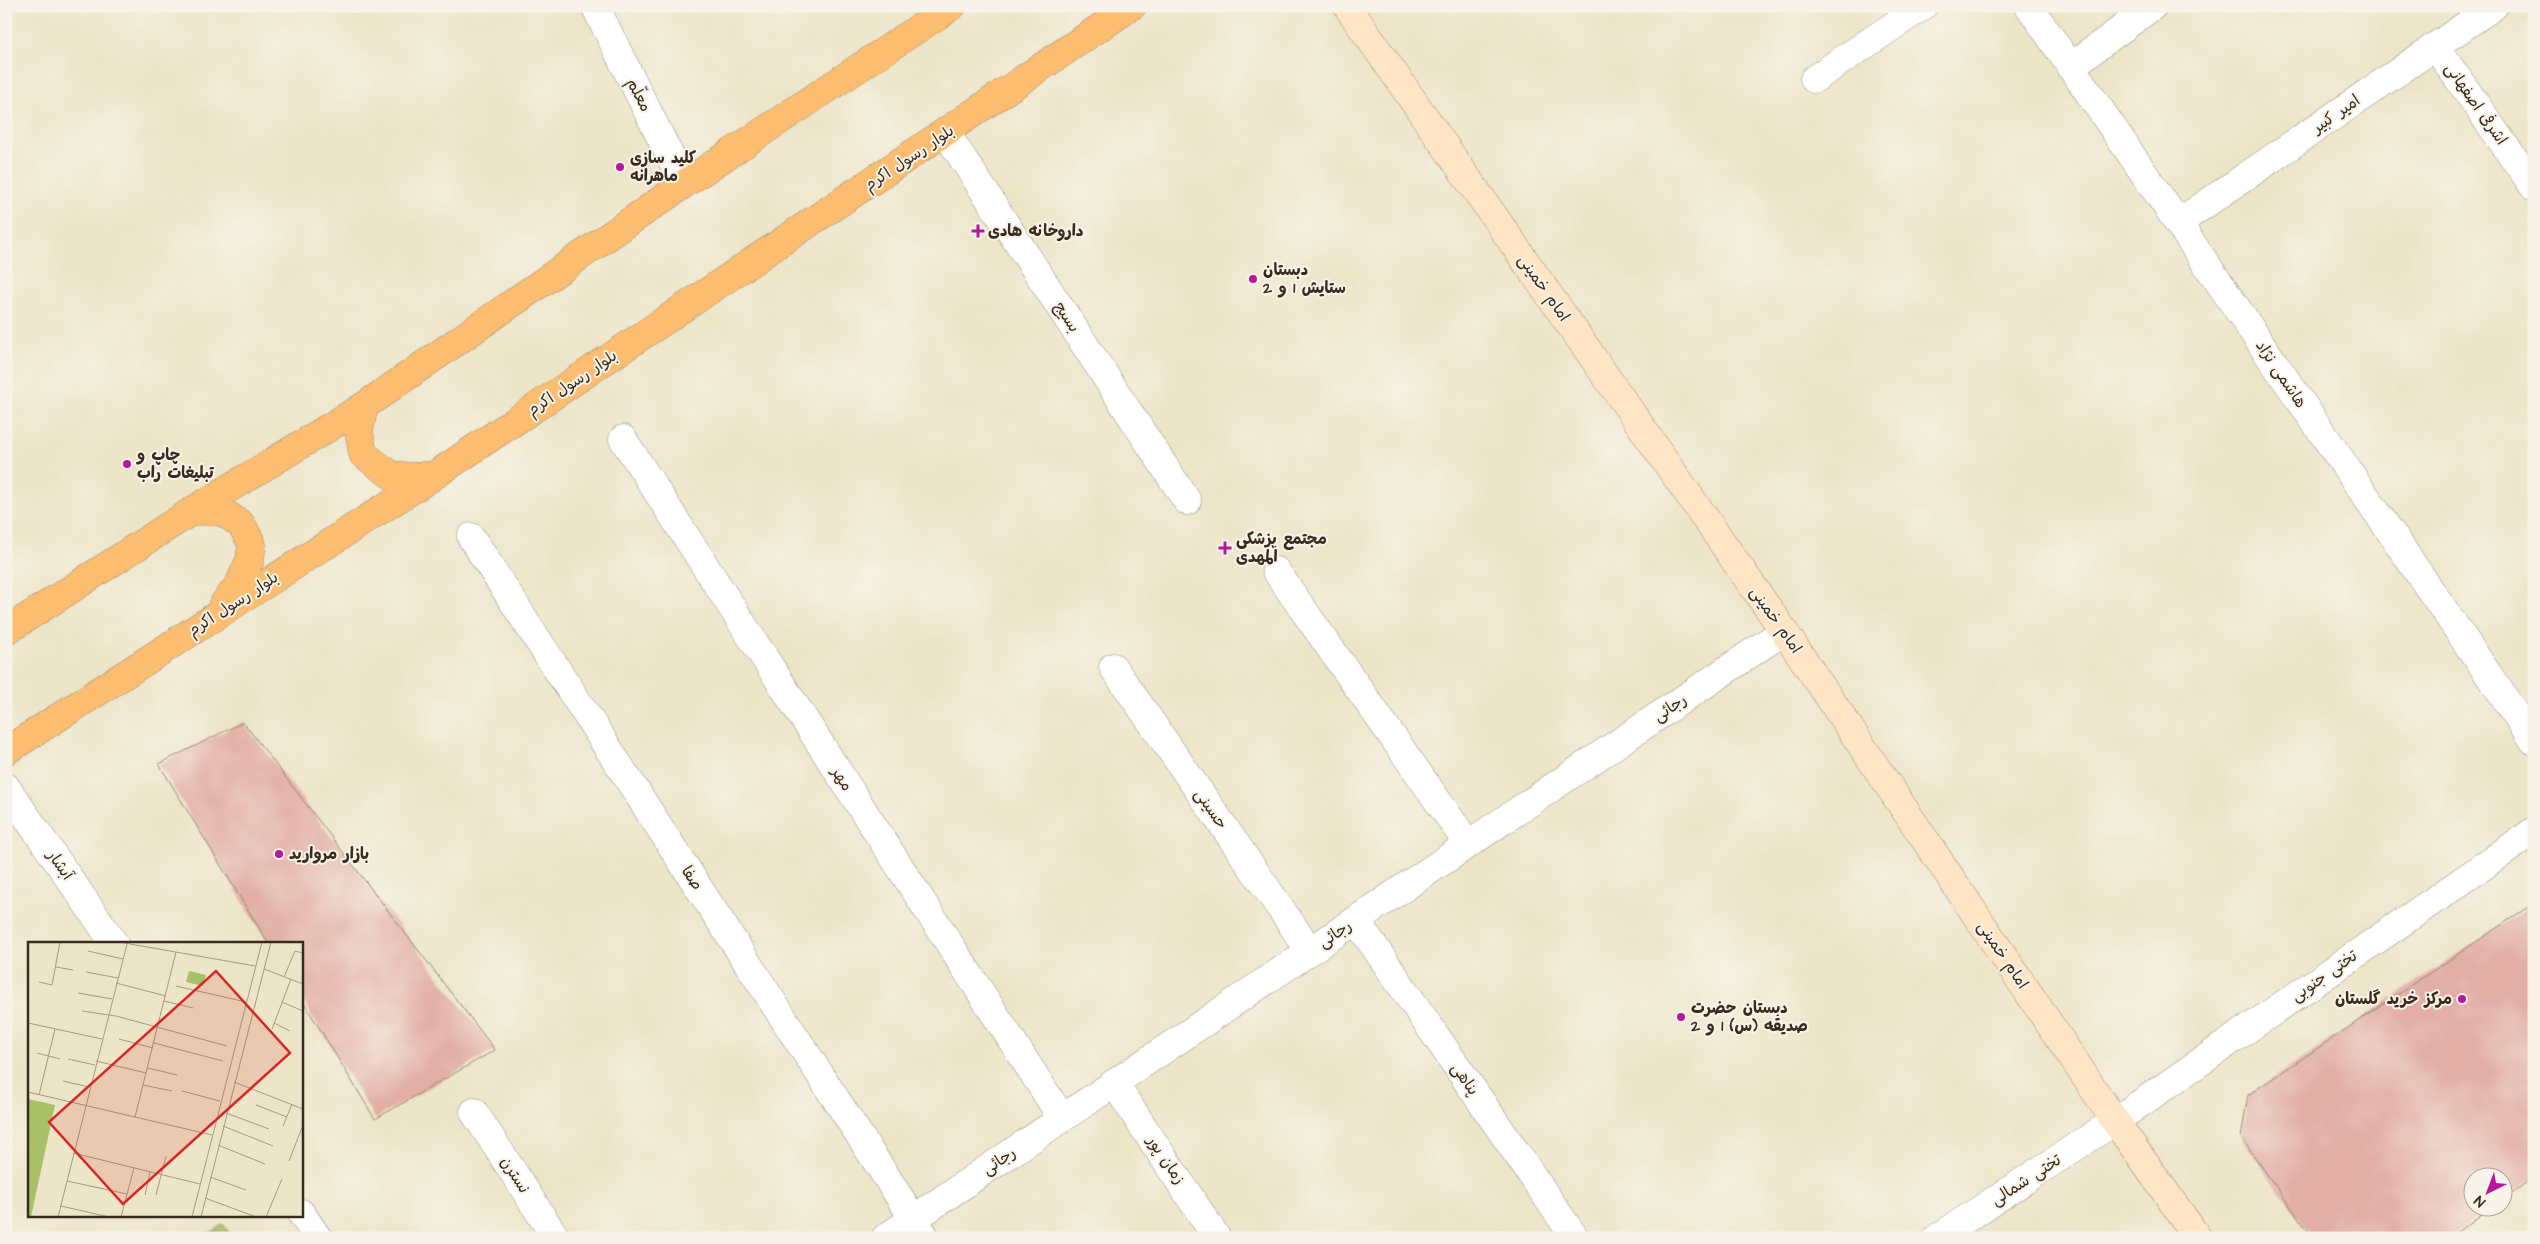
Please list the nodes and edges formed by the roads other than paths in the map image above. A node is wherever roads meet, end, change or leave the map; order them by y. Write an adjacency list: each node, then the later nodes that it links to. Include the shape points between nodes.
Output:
1 (595, 6): 13 (street, معلّم)
2 (952, 6): 13 (main road)
3 (1132, 6): 12 (main road, بلوار رسول اکرم)
4 (1346, 6): 25 (main road, امام خمینی)
5 (1923, 6): 11 (street)
6 (2029, 6): 10 (street, هاشمی نژاد)
7 (2153, 6): 10 (street)
8 (2494, 6): 9 (street, امیر کبیر)
9 (2435, 46): 14 (street, اشرفی اصفهانی); 15 (street, امیر کبیر)
10 (2070, 67): 15 (street, هاشمی نژاد)
11 (1814, 79)
12 (946, 133): 18 (main road, بلوار رسول اکرم); 19 (street, بسیج)
13 (684, 184): 16 (main road)
14 (2534, 187)
15 (2178, 223): 27 (street, هاشمی نژاد)
16 (364, 406): 18 (main road, via 359,431 363,454 391,475); 20 (main road)
17 (623, 439): 37 (street, مهر)
18 (435, 475): 23 (main road, بلوار رسول اکرم)
19 (1187, 501)
20 (192, 510): 23 (main road, via 221,511 241,524 252,544 250,560 239,584); 24 (main road)
21 (471, 537): 40 (street, صفا)
22 (1276, 571): 31 (street)
23 (215, 615): 28 (main road, بلوار رسول اکرم)
24 (6, 631)
25 (1784, 631): 31 (street, رجائی); 38 (main road, امام خمینی)
26 (1113, 667): 34 (street, حسینی)
27 (2534, 741)
28 (6, 751)
29 (6, 787): 33 (street, آبشار)
30 (2534, 831): 38 (street, تختی جنوبی)
31 (1468, 844): 32 (street, رجائی)
32 (1356, 920): 34 (street, رجائی); 46 (street, پناهی)
33 (113, 942)
34 (1310, 951): 35 (street, رجائی)
35 (1114, 1083): 37 (street, رجائی); 45 (street, زمان پور)
36 (474, 1112): 43 (street, نسترن)
37 (1062, 1118): 40 (street, رجائی)
38 (2114, 1121): 41 (street, تختی شمالی); 47 (main road, امام خمینی)
39 (302, 1214): 42 (street)
40 (920, 1228): 44 (street, رجائی)
41 (1944, 1236)
42 (318, 1238)
43 (556, 1238)
44 (885, 1238)
45 (1218, 1238)
46 (1576, 1238)
47 (2198, 1238)

